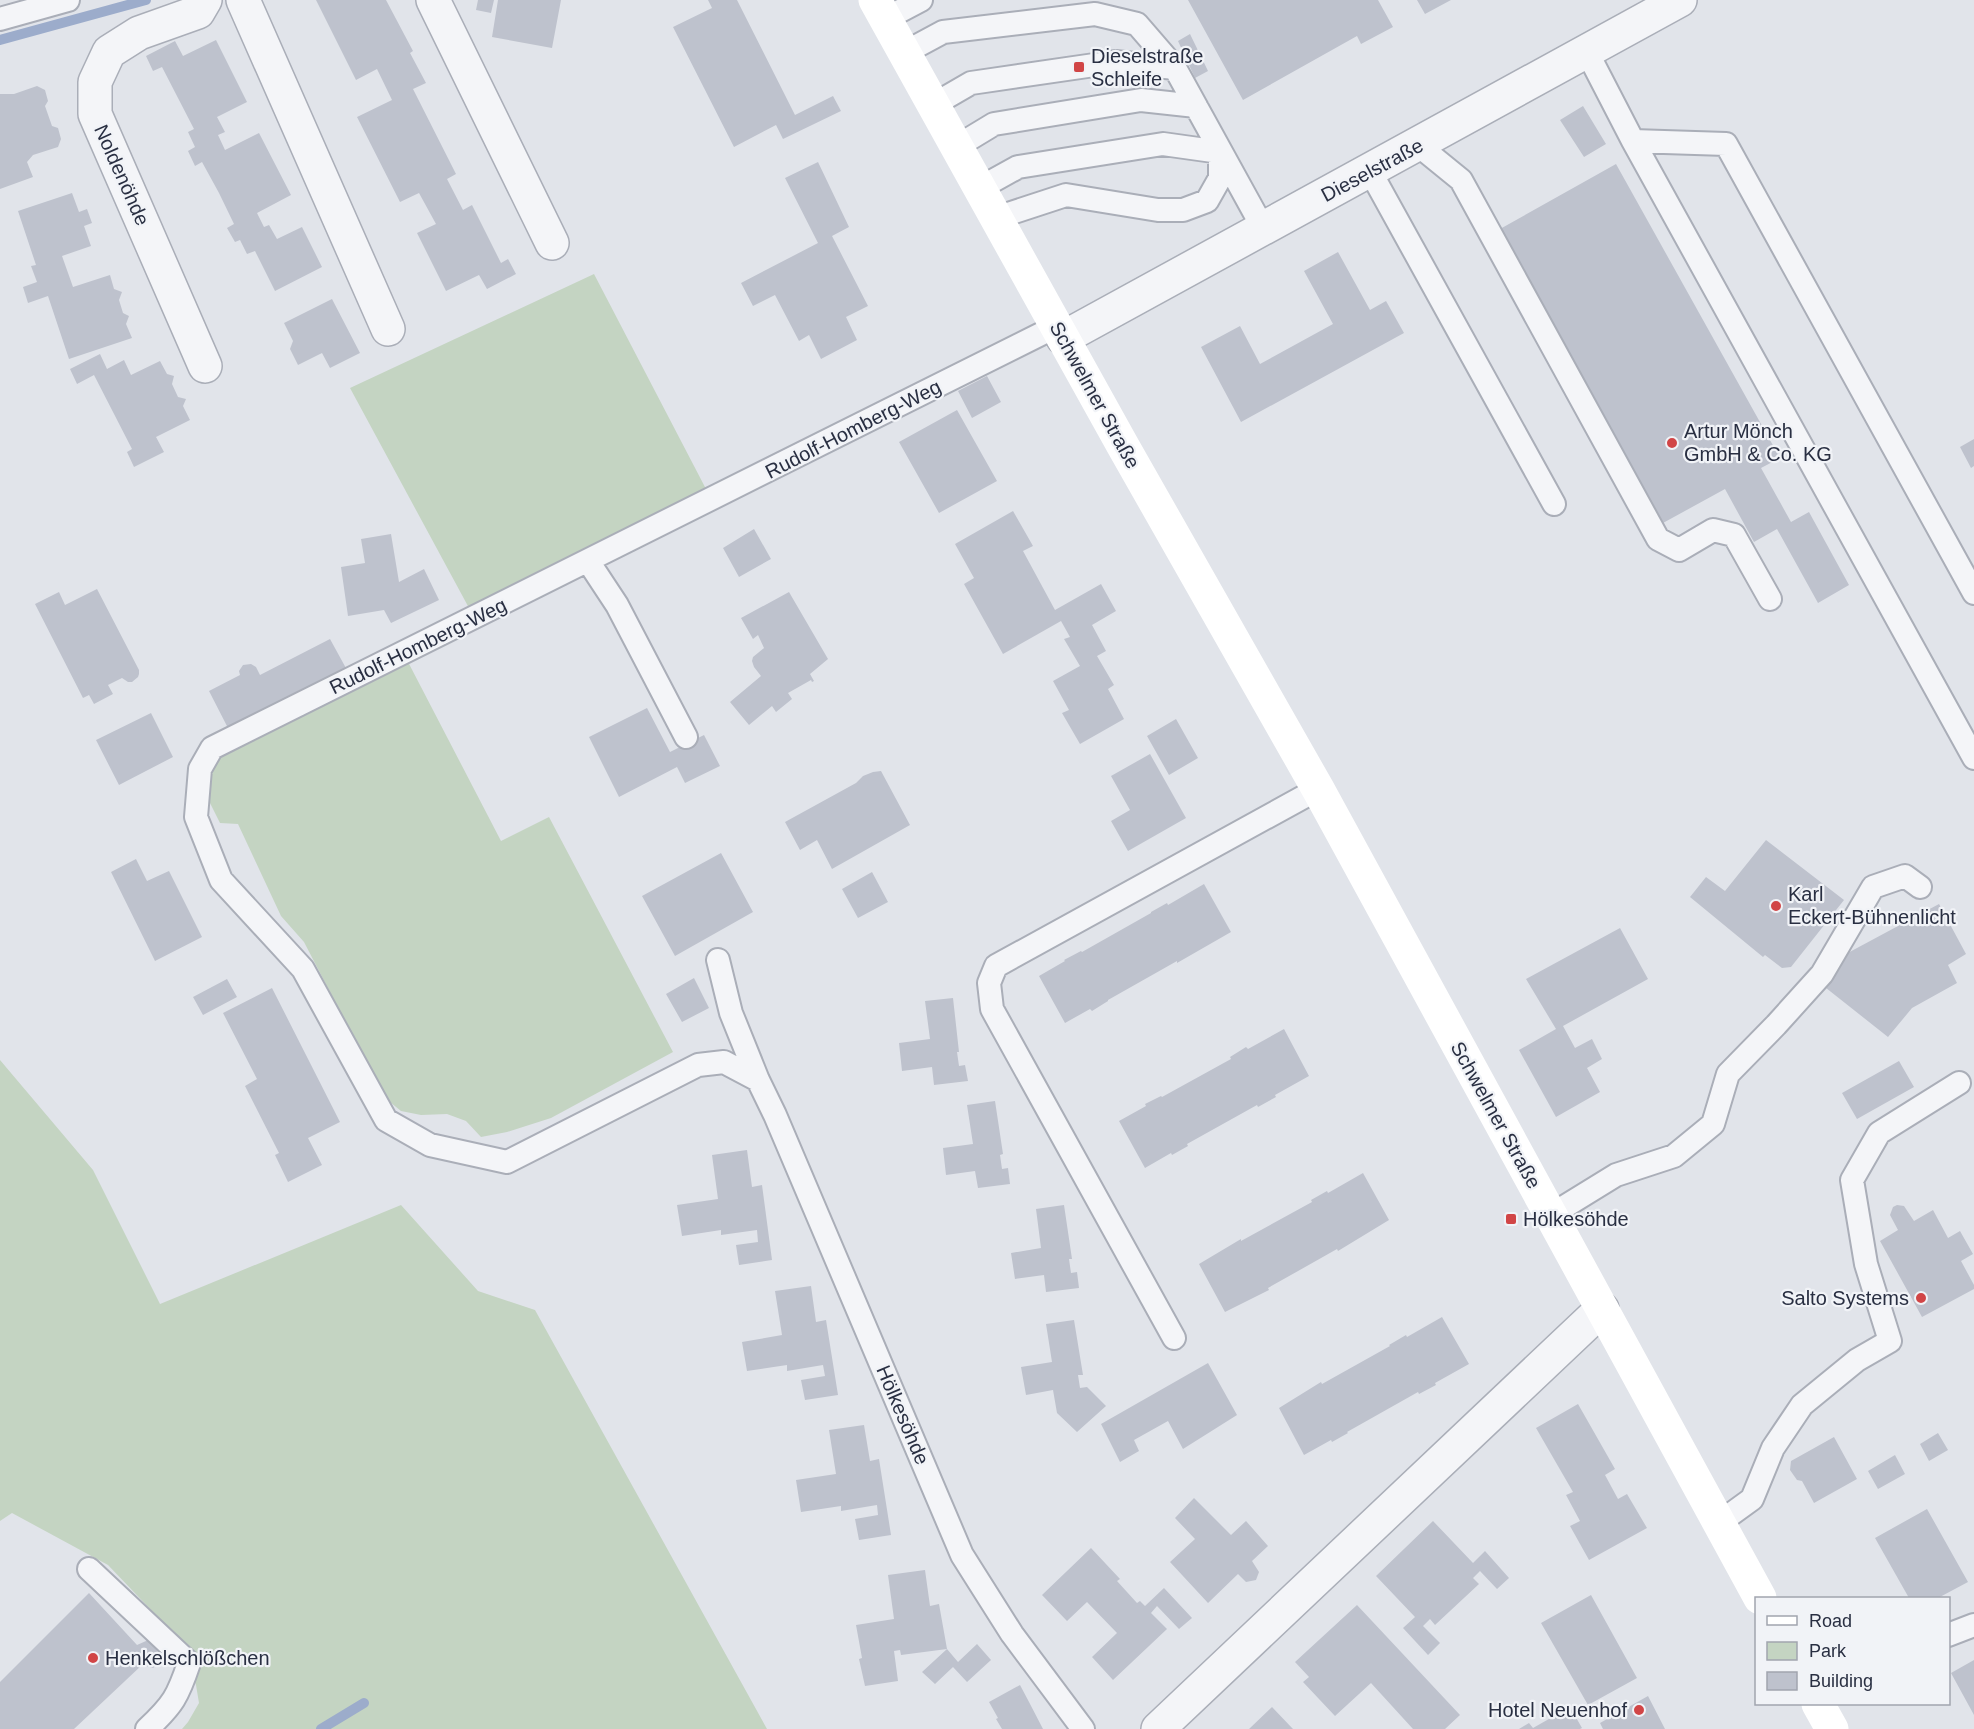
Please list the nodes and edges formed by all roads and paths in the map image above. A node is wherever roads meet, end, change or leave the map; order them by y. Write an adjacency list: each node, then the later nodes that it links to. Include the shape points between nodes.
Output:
1 (68, 0): 8 (lane)
2 (206, 0): 25 (street, Noldenöhde, via 198,12 139,33 109,52 95,82 95,114)
3 (243, 0): 23 (street)
4 (433, 0): 22 (street)
5 (921, 0): 7 (lane)
6 (1680, 0): 9 (street, Dieselstraße)
7 (880, 10): 10 (main road, Schwelmer Straße)
8 (0, 19)
9 (1586, 50): 14 (lane); 15 (street, Dieselstraße)
10 (904, 53): 11 (lane, via 943,32 1095,14 1137,24); 12 (main road, Schwelmer Straße)
11 (1174, 68): 12 (lane, via 1115,62 971,83); 13 (lane)
12 (933, 105): 16 (main road, Schwelmer Straße)
13 (1196, 106): 16 (lane, via 1141,100 1016,120 994,124); 17 (lane)
14 (1633, 141): 28 (lane, via 1726,144); 31 (lane)
15 (1418, 145): 18 (street, Dieselstraße); 29 (lane, via 1461,180 1658,539 1678,550 1713,530 1734,535)
16 (956, 147): 19 (main road, Schwelmer Straße)
17 (1220, 152): 19 (lane, via 1163,144 1018,167); 20 (lane, via 1220,178 1207,201 1183,210 1158,210 1066,195); 21 (lane)
18 (1370, 171): 21 (street, Dieselstraße); 26 (lane)
19 (980, 188): 20 (main road, Schwelmer Straße)
20 (996, 218): 24 (main road, Schwelmer Straße)
21 (1263, 228): 24 (street, Dieselstraße)
22 (552, 243)
23 (388, 329)
24 (1060, 332): 27 (lane, Rudolf-Homberg-Weg); 32 (main road, Schwelmer Straße)
25 (206, 366)
26 (1554, 504)
27 (588, 561): 30 (lane, via 617,605); 35 (lane, Rudolf-Homberg-Weg, via 212,748 200,769 196,817 221,880 303,969 386,1120 430,1145 507,1162 698,1065 724,1062)
28 (1974, 593)
29 (1770, 599)
30 (686, 737)
31 (1974, 758)
32 (1318, 789): 37 (main road, Schwelmer Straße); 39 (lane, via 996,966 989,984 992,1009)
33 (1920, 887): 37 (lane, via 1905,876 1873,887 1822,974 1728,1074 1713,1124 1674,1156 1616,1175)
34 (718, 960): 35 (lane, Hölkesöhde, via 731,1013)
35 (758, 1080): 47 (lane, Hölkesöhde, via 962,1555 1012,1634)
36 (1959, 1083): 40 (lane, via 1879,1133 1852,1180 1866,1264 1890,1341 1857,1359 1802,1405 1773,1448 1752,1499)
37 (1551, 1215): 38 (main road, Schwelmer Straße)
38 (1602, 1309): 40 (main road, Schwelmer Straße); 48 (street)
39 (1174, 1338)
40 (1719, 1523): 42 (main road, Schwelmer Straße)
41 (89, 1569): 46 (lane, via 189,1663 180,1691 167,1711)
42 (1759, 1597)
43 (1974, 1625): 44 (lane)
44 (1950, 1634)
45 (1819, 1705): 49 (main road)
46 (147, 1729)
47 (1083, 1729)
48 (1158, 1729)
49 (1832, 1729)

